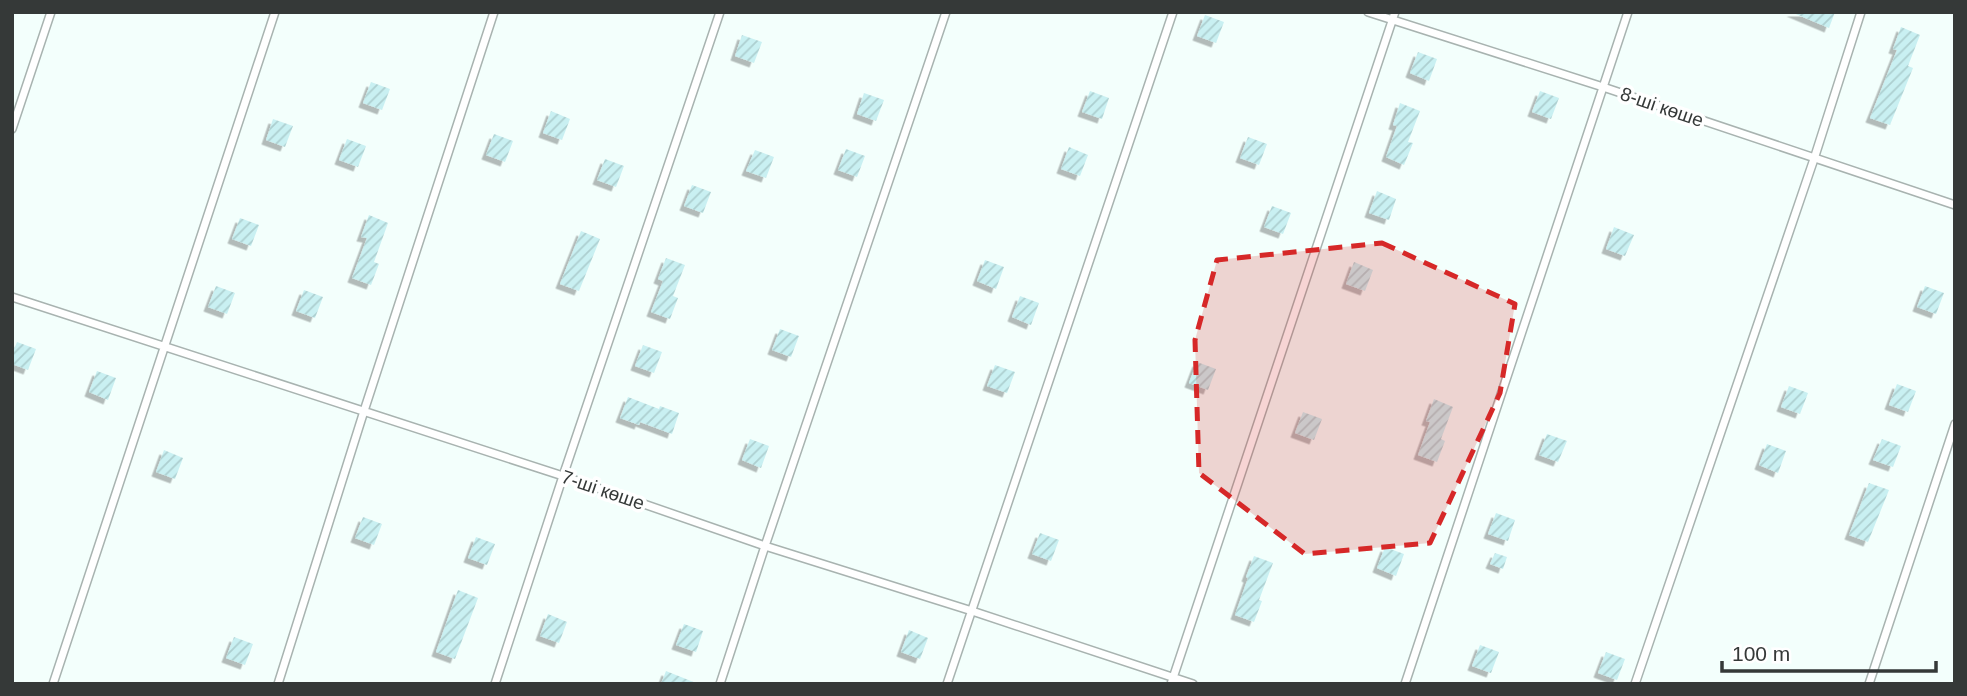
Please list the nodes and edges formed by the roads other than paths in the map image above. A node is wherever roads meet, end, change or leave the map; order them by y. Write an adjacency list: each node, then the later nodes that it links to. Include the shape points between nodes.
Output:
1 (51, 12): 12 (lane)
2 (275, 12): 16 (lane)
3 (494, 12): 17 (lane)
4 (720, 12): 19 (lane)
5 (946, 12): 20 (lane)
6 (1173, 12): 21 (lane)
7 (1368, 12): 10 (lane, 8-ші көше)
8 (1628, 12): 11 (lane)
9 (1861, 12): 13 (lane)
10 (1393, 16): 11 (lane, 8-ші көше); 22 (lane)
11 (1603, 87): 13 (lane, 8-ші көше); 29 (lane)
12 (12, 129)
13 (1814, 159): 14 (lane, 8-ші көше); 30 (lane)
14 (1955, 205)
15 (12, 297): 16 (lane, 7-ші көше)
16 (164, 347): 17 (lane, 7-ші көше); 23 (lane)
17 (364, 411): 19 (lane, 7-ші көше); 24 (lane)
18 (1955, 424): 31 (lane)
19 (563, 476): 20 (lane, 7-ші көше); 25 (lane)
20 (765, 546): 21 (lane, 7-ші көше); 26 (lane)
21 (972, 611): 22 (lane, 7-ші көше); 27 (lane)
22 (1172, 681): 28 (lane, 7-ші көше)
23 (53, 684)
24 (278, 684)
25 (495, 684)
26 (720, 684)
27 (947, 684)
28 (1193, 684)
29 (1405, 684)
30 (1635, 684)
31 (1869, 684)

